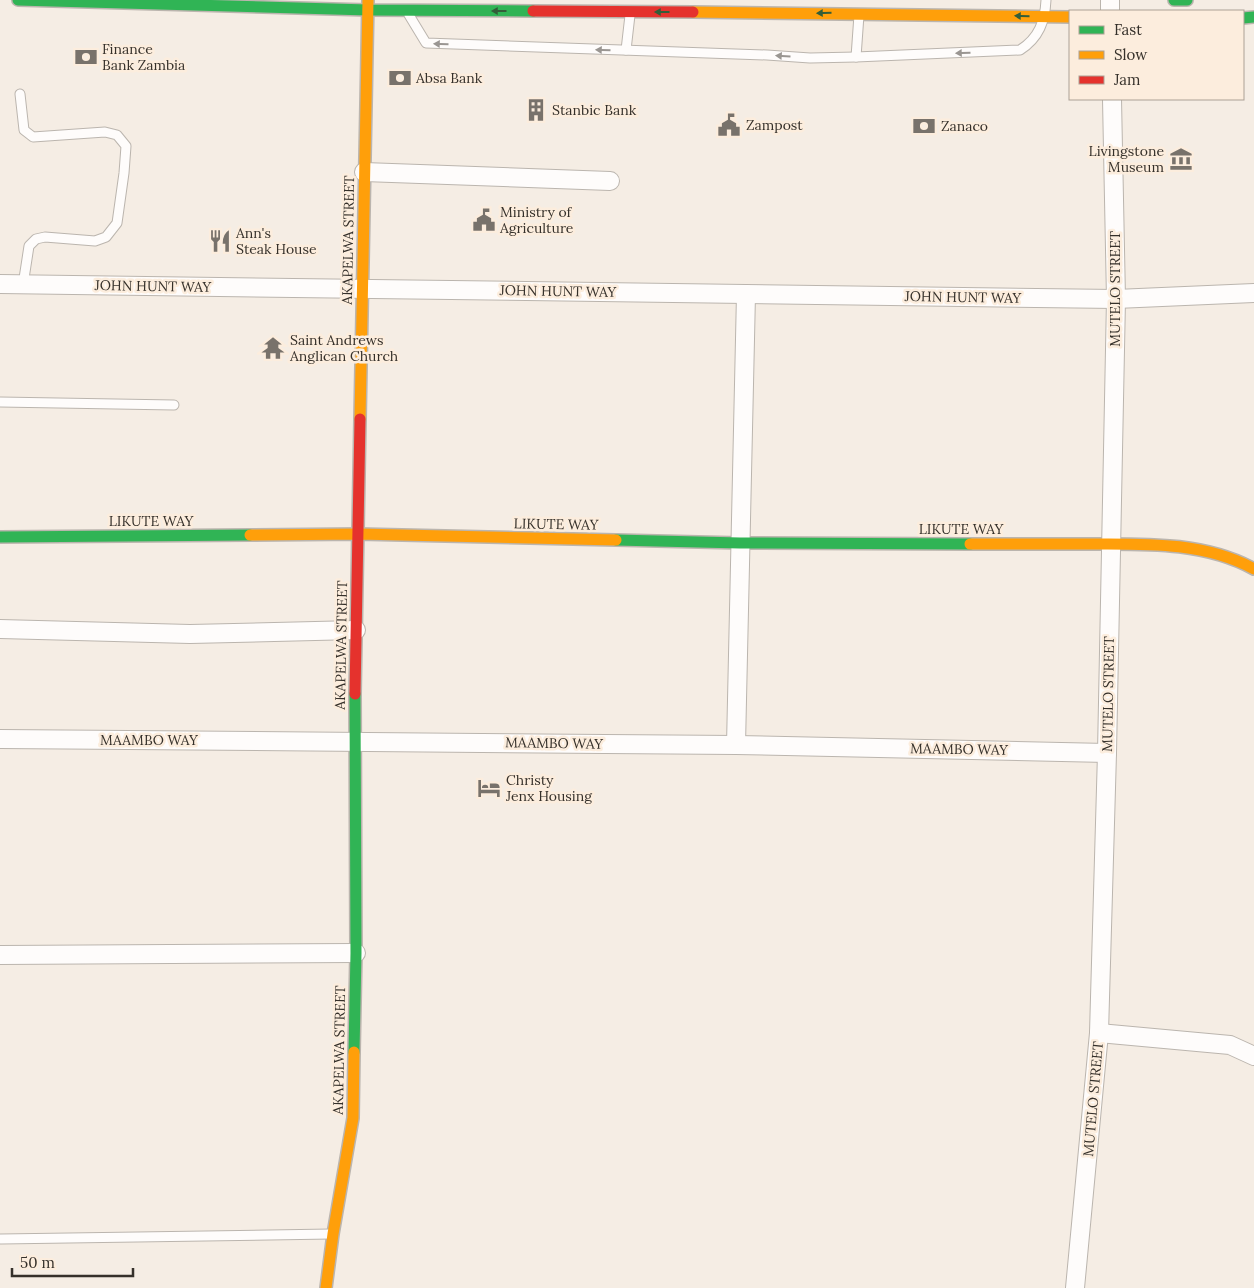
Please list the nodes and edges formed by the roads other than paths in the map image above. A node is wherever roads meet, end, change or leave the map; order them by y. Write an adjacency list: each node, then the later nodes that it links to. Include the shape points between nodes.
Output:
1 (18, 0): 5 (main road)
2 (1046, 0): 9 (lane)
3 (1174, 0): 4 (main road)
4 (1187, 0)
5 (368, 5): 6 (main road); 15 (main road, AKAPELWA STREET)
6 (407, 11): 7 (main road, one-way to 6); 11 (lane, one-way to 6, via 426,44)
7 (630, 12): 8 (main road, one-way to 7, via 753,10); 11 (lane)
8 (859, 13): 9 (main road, one-way to 8); 12 (lane)
9 (1045, 16): 10 (main road); 12 (lane, one-way to 12, via 1039,32 1030,44 1020,50)
10 (1069, 17)
11 (626, 50): 12 (lane, one-way to 11)
12 (856, 58)
13 (20, 94): 18 (lane, via 24,130 33,137 104,132 117,135 126,146 117,223 106,237 95,241 36,239 29,246)
14 (1112, 100): 22 (street, MUTELO STREET)
15 (364, 172): 16 (street); 19 (main road, AKAPELWA STREET)
16 (610, 181)
17 (0, 284): 18 (street, JOHN HUNT WAY)
18 (23, 285): 19 (street, JOHN HUNT WAY)
19 (362, 288): 21 (street, JOHN HUNT WAY); 25 (main road, AKAPELWA STREET)
20 (1254, 293): 22 (street, JOHN HUNT WAY)
21 (746, 294): 22 (street, JOHN HUNT WAY); 27 (street)
22 (1116, 299): 28 (street, MUTELO STREET)
23 (0, 402): 24 (lane)
24 (174, 405)
25 (359, 534): 26 (main road, LIKUTE WAY); 27 (main road, LIKUTE WAY); 31 (main road, AKAPELWA STREET)
26 (0, 537)
27 (740, 543): 28 (main road, LIKUTE WAY); 34 (street)
28 (1111, 544): 29 (main road, LIKUTE WAY, via 1184,547 1216,553); 35 (street, MUTELO STREET)
29 (1254, 569)
30 (0, 629): 31 (street, via 190,634)
31 (356, 630): 33 (main road, AKAPELWA STREET)
32 (0, 739): 33 (street, MAAMBO WAY)
33 (354, 741): 34 (street, MAAMBO WAY); 36 (main road, AKAPELWA STREET)
34 (736, 745): 35 (street, MAAMBO WAY)
35 (1107, 753): 38 (street, MUTELO STREET)
36 (356, 953): 37 (street); 40 (main road, AKAPELWA STREET, via 353,1118)
37 (0, 955)
38 (1099, 1033): 39 (street, via 1230,1045); 43 (street, MUTELO STREET)
39 (1254, 1056)
40 (334, 1234): 41 (lane); 42 (main road, AKAPELWA STREET)
41 (1, 1240)
42 (326, 1288)
43 (1075, 1288)

